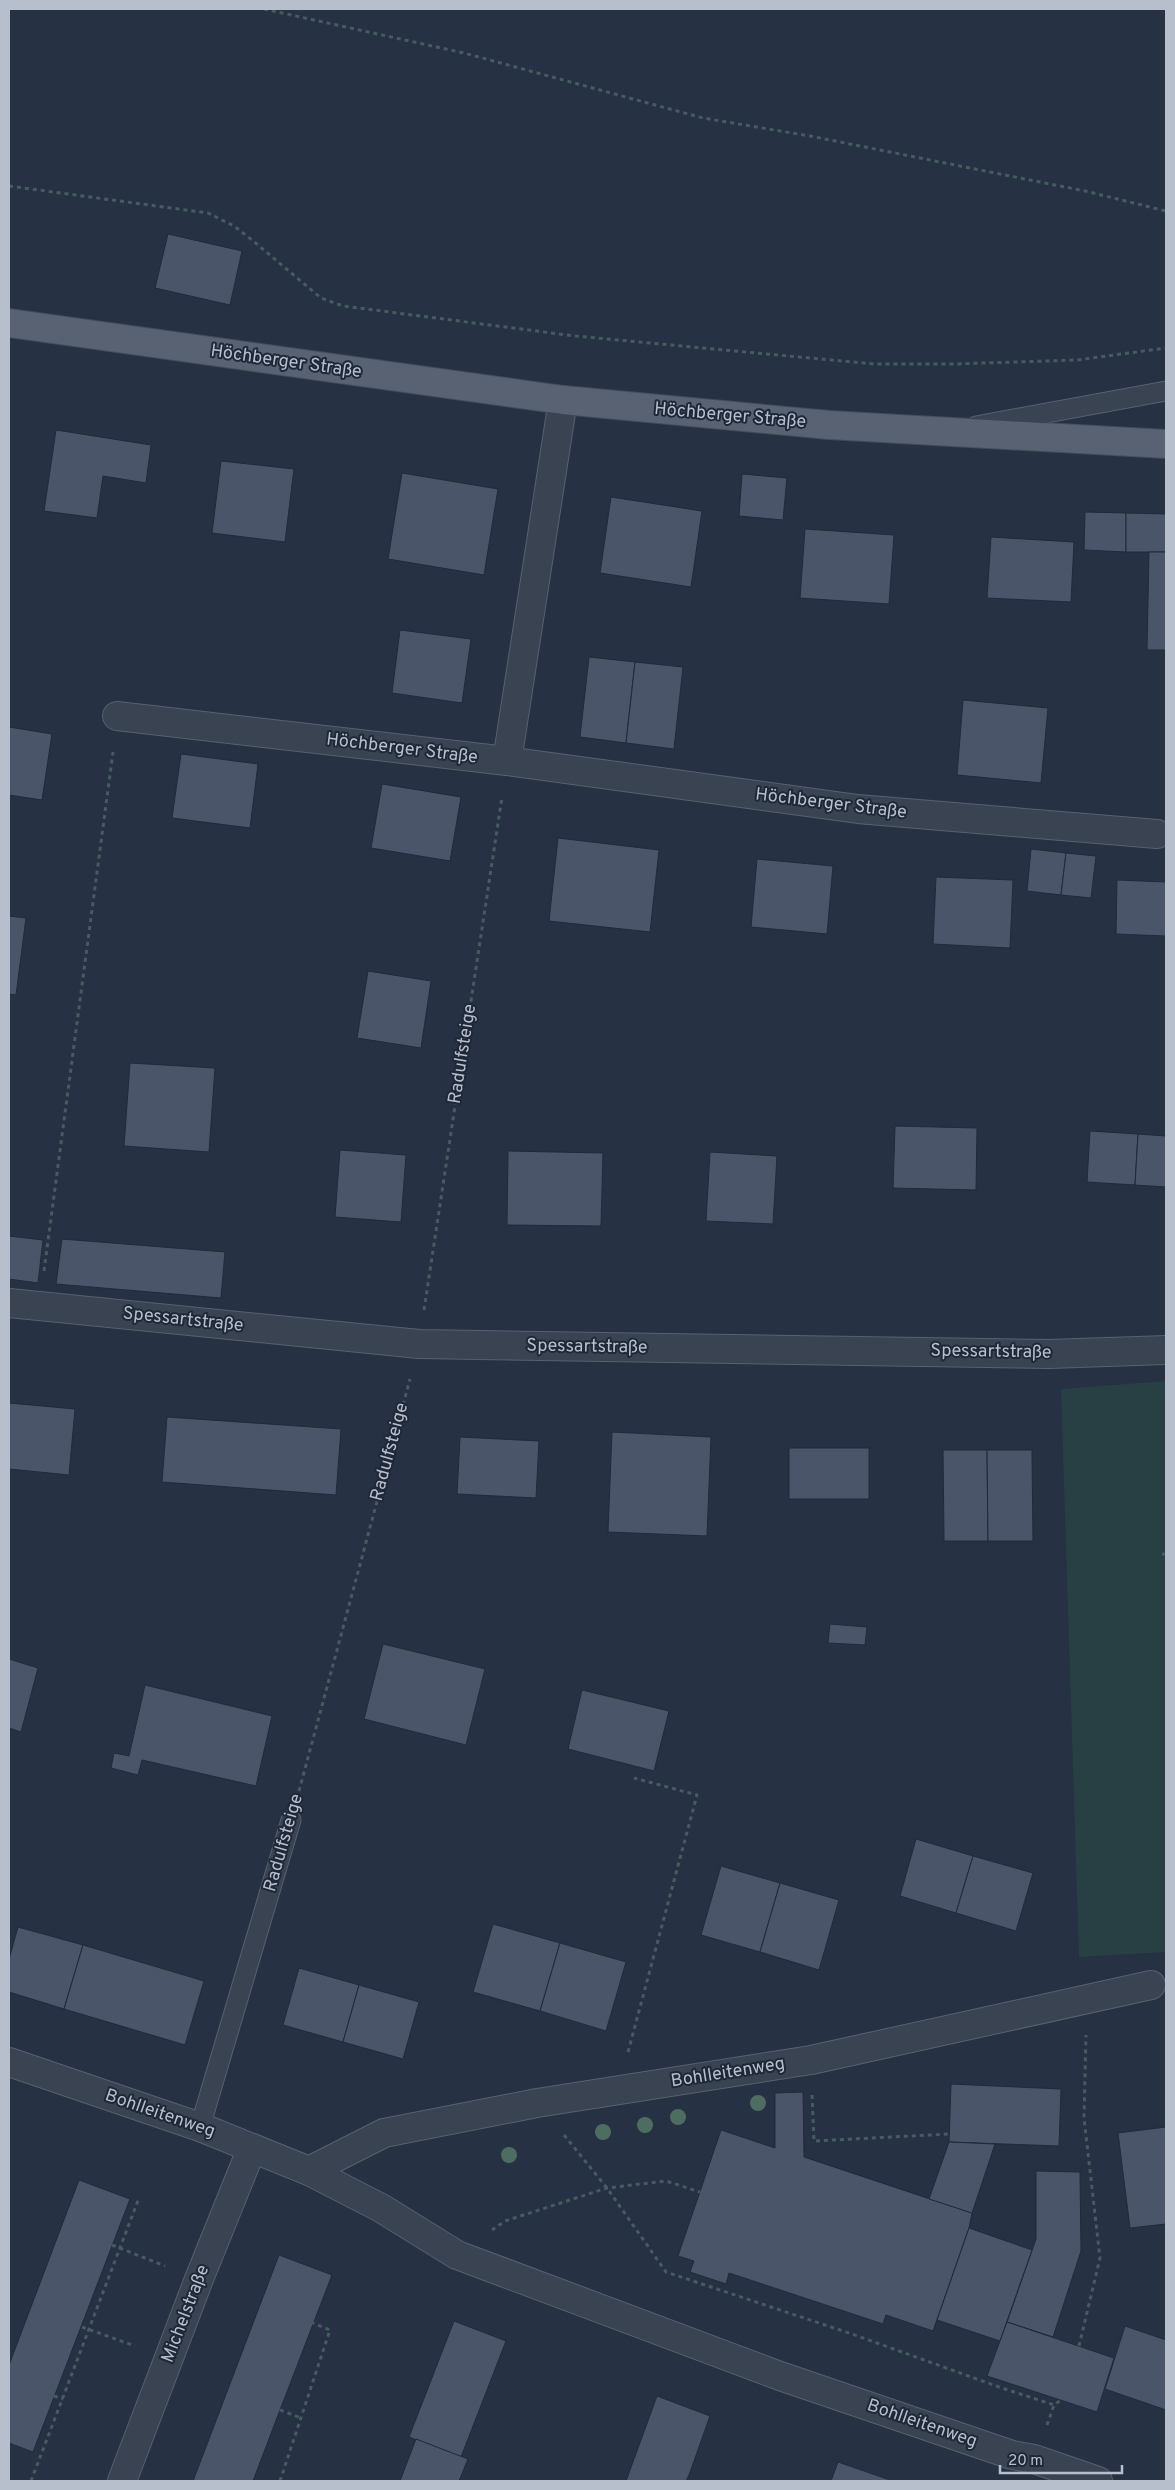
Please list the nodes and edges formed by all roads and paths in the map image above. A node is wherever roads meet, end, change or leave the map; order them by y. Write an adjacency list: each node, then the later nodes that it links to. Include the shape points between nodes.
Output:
1 (264, 9): 3 (path, via 464,53 703,118 1085,191)
2 (9, 186): 5 (path, via 208,213 234,226 321,298 344,306 575,336 874,364 1077,360)
3 (1166, 211)
4 (9, 323): 7 (main road, Höchberger Straße)
5 (1166, 348)
6 (1166, 391): 8 (lane)
7 (563, 400): 8 (main road, Höchberger Straße); 11 (street)
8 (934, 433): 9 (main road, Höchberger Straße)
9 (1166, 444)
10 (117, 716): 11 (street, Höchberger Straße); 14 (path)
11 (507, 761): 12 (street, Höchberger Straße, via 858,808); 15 (path, Radulfsteige)
12 (1157, 834)
13 (9, 1303): 14 (street, Spessartstraße)
14 (39, 1306): 15 (street, Spessartstraße)
15 (419, 1344): 16 (street, Spessartstraße, via 1050,1354); 18 (path, Radulfsteige)
16 (1166, 1350)
17 (634, 1778): 22 (path, via 697,1795)
18 (291, 1820): 25 (lane, Radulfsteige)
19 (1159, 1984): 20 (street, Bohlleitenweg)
20 (1084, 2000): 22 (street, Bohlleitenweg, via 811,2060); 39 (path, via 1087,2024 1084,2118 1100,2258)
21 (9, 2062): 25 (street, Bohlleitenweg)
22 (618, 2091): 23 (street, Bohlleitenweg)
23 (537, 2103): 28 (street, Bohlleitenweg, via 384,2133); 29 (path)
24 (813, 2106): 26 (path, via 814,2141)
25 (200, 2127): 27 (street, Bohlleitenweg)
26 (949, 2134)
27 (252, 2148): 28 (street, Bohlleitenweg); 35 (street, Michelstraße)
28 (309, 2171): 49 (street, Bohlleitenweg, via 381,2208 457,2255 780,2376)
29 (607, 2188): 30 (path, via 666,2182); 32 (path); 43 (path, via 666,2272)
30 (700, 2192)
31 (139, 2198): 34 (path)
32 (505, 2221)
33 (112, 2245): 34 (path)
34 (120, 2248): 35 (path); 38 (path)
35 (198, 2279): 40 (street, Michelstraße)
36 (313, 2323): 45 (path, via 330,2330)
37 (82, 2327): 38 (path)
38 (89, 2329): 40 (path); 42 (path)
39 (1079, 2346)
40 (169, 2359): 47 (street, Michelstraße)
41 (54, 2396): 42 (path)
42 (62, 2399): 46 (path)
43 (1054, 2405)
44 (280, 2410): 45 (path)
45 (301, 2418): 48 (path)
46 (31, 2481)
47 (122, 2481)
48 (280, 2481)
49 (1098, 2481)

